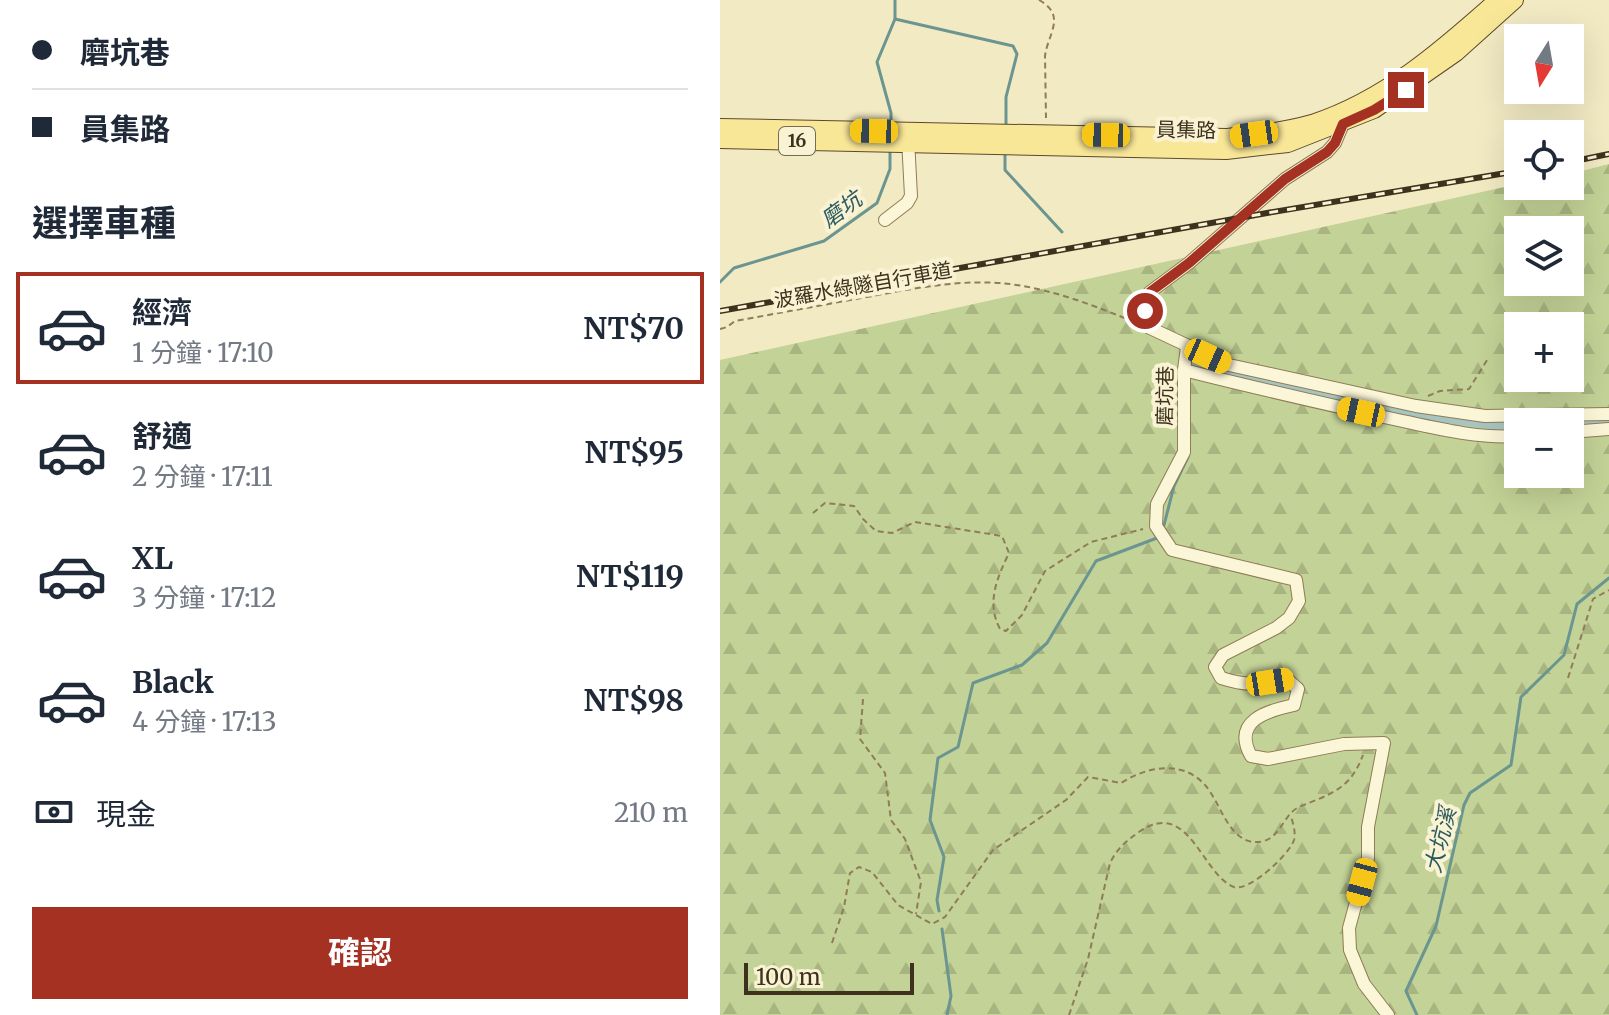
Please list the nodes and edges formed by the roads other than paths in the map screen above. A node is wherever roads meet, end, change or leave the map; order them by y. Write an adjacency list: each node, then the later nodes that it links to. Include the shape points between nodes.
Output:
1 (1497, 0): 6 (main road, 員集路 / 16, via 1452,41 1368,100 1283,130 1226,137)
2 (1515, 0): 3 (main road, 員集路 / 16, via 1406,90)
3 (1343, 124): 6 (main road, 員集路 / 16, via 1288,144 1226,151); 9 (lane, 磨坑巷, via 1327,152 1285,179 1150,292 1145,304 1150,328)
4 (720, 127): 5 (main road, 16)
5 (874, 137): 6 (main road, 16); 7 (main road, 16)
6 (908, 138): 8 (lane, via 911,196)
7 (720, 140)
8 (885, 220)
9 (1187, 347): 10 (lane, 磨坑巷); 11 (lane, via 1229,365)
10 (1184, 370): 13 (lane); 17 (lane, 磨坑巷, via 1184,452 1157,504 1156,527 1172,550 1296,580 1299,601 1289,618 1223,655 1215,667 1221,678 1238,683 1255,686 1288,680 1298,689 1294,705 1258,716 1246,730 1244,743 1251,756 1268,759 1344,744 1384,743 1368,827 1368,858 1349,928 1350,950 1364,984)
11 (1416, 406): 12 (lane, via 1485,416); 13 (lane)
12 (1609, 414)
13 (1412, 423): 16 (lane)
14 (1609, 429): 15 (lane)
15 (1584, 431)
16 (1504, 437)
17 (1388, 1015)

